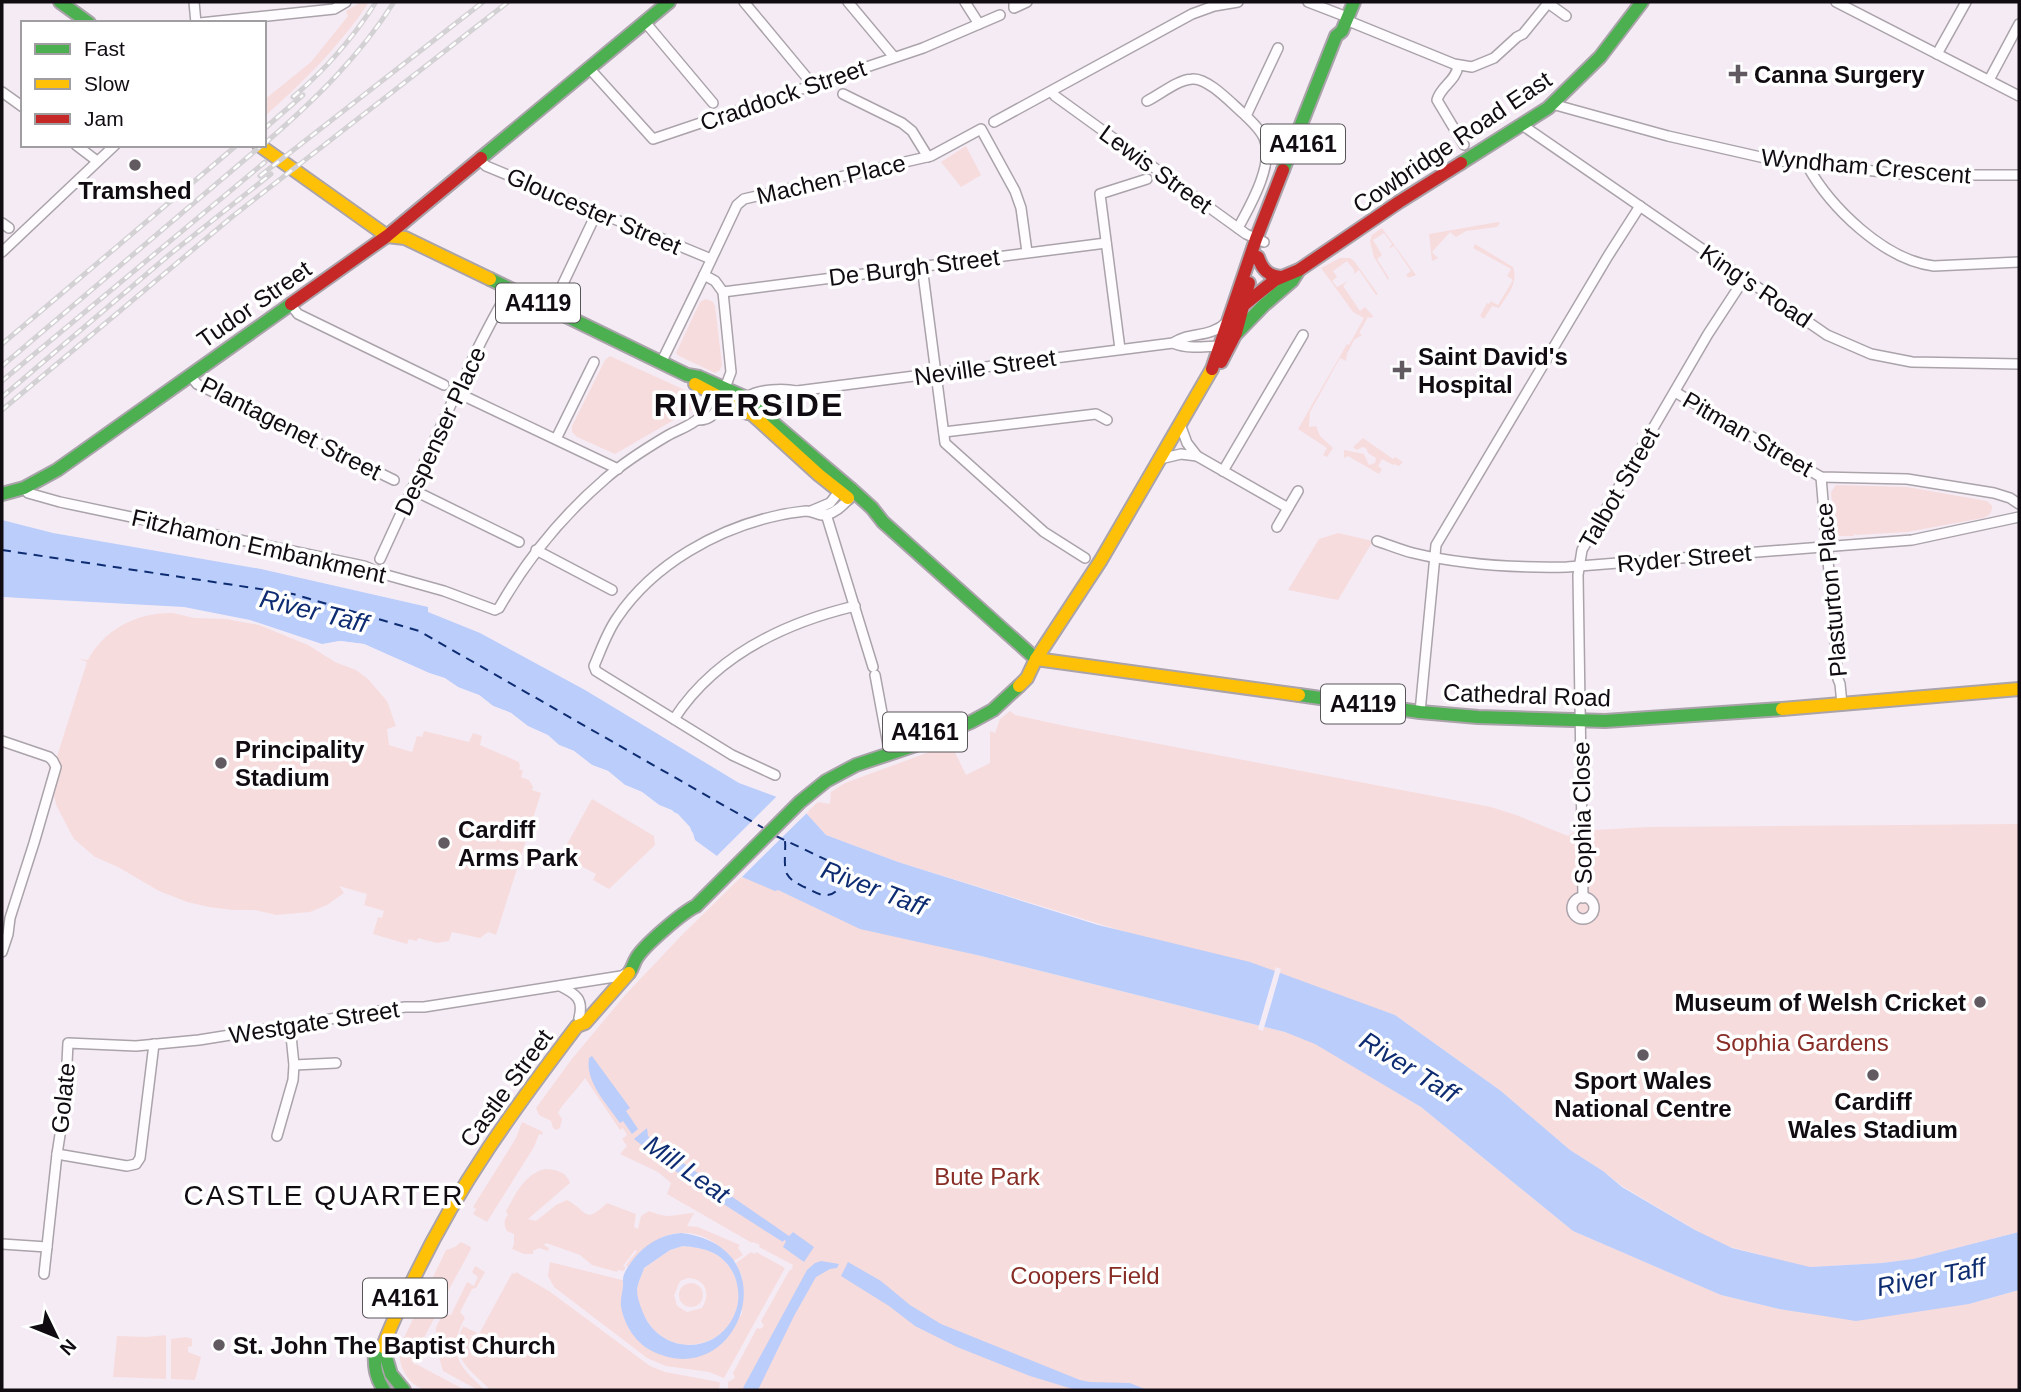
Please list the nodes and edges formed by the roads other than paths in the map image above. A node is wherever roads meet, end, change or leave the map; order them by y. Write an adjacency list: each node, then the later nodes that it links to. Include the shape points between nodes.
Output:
1 (60, 2): 19 (main road)
2 (194, 2): 20 (street)
3 (346, 2): 21 (street, via 334,9)
4 (669, 2): 22 (main road, Tudor Street)
5 (744, 2): 32 (street)
6 (848, 2): 28 (street)
7 (965, 2): 24 (street)
8 (1027, 2): 16 (street)
9 (1237, 2): 34 (street, via 1192,14)
10 (1308, 2): 23 (street)
11 (1354, 2): 23 (main road, A4161)
12 (1642, 2): 39 (main road, Cowbridge Road East, via 1600,57)
13 (1836, 2): 27 (street)
14 (1966, 2): 27 (street)
15 (1548, 3): 18 (street); 29 (street, via 1499,55 1480,65)
16 (1014, 5)
17 (1000, 15): 24 (street, Craddock Street)
18 (1566, 16)
19 (86, 21)
20 (198, 21)
21 (217, 21)
22 (645, 22): 30 (main road, Tudor Street); 38 (street)
23 (1345, 23): 29 (street); 58 (main road, A4161, via 1345,40)
24 (979, 24): 28 (street, Craddock Street)
25 (2019, 24): 31 (street)
26 (1278, 48): 41 (street)
27 (1937, 54): 31 (street)
28 (894, 57): 32 (street, Craddock Street)
29 (1458, 66): 44 (street, via 1456,77 1437,100)
30 (589, 68): 32 (street, Craddock Street, via 653,139); 49 (main road, Tudor Street)
31 (1989, 80): 36 (street)
32 (813, 85)
33 (2, 92): 40 (street)
34 (1052, 92): 42 (street); 56 (street, Lewis Street)
35 (843, 93): 48 (street, via 902,123)
36 (2019, 96)
37 (1147, 102): 41 (street, via 1194,78 1203,80)
38 (713, 103)
39 (1552, 104): 43 (main road, Cowbridge Road East); 51 (street, Wyndham Crescent, via 1765,159)
40 (21, 106)
41 (1246, 116): 56 (street, via 1259,129 1267,151 1266,164)
42 (994, 122)
43 (1522, 125): 54 (street, King's Road); 66 (main road, Cowbridge Road East)
44 (1464, 145)
45 (79, 147): 50 (street)
46 (113, 147): 50 (street)
47 (262, 147): 57 (main road, A4119)
48 (929, 157): 61 (street, Machen Place, via 981,129 1015,191); 63 (street, Machen Place, via 744,199)
49 (479, 159): 55 (street, Gloucester Street, via 486,166); 57 (main road, Tudor Street)
50 (97, 161): 60 (street)
51 (1807, 165): 52 (street, Wyndham Crescent, via 1912,175); 64 (street, via 1846,216 1909,259 1934,266)
52 (2019, 175)
53 (1147, 179): 59 (street, via 1100,194)
54 (1640, 206): 69 (street, King's Road); 121 (street, via 1438,541)
55 (597, 212): 63 (street, Gloucester Street); 74 (street)
56 (1238, 228): 58 (street, Lewis Street)
57 (387, 236): 71 (main road, Tudor Street); 74 (main road, A4119, via 405,238)
58 (1260, 240): 62 (main road, A4161); 75 (main road, A4161)
59 (1106, 243): 61 (street, De Burgh Street); 80 (street)
60 (2, 252)
61 (1027, 253): 65 (street, De Burgh Street)
62 (1258, 257): 68 (main road, via 1264,271); 73 (main road, A4161)
63 (711, 259): 67 (street, Machen Place)
64 (2019, 262)
65 (922, 266): 70 (street, De Burgh Street); 85 (street)
66 (1299, 270): 68 (main road, Cowbridge Road East); 76 (main road, Cowbridge Road East)
67 (704, 275): 70 (street); 82 (street, Machen Place)
68 (1281, 277): 73 (main road, Cowbridge Road East)
69 (1744, 279): 83 (street, King's Road, via 1827,335 1871,354 1912,362); 90 (street, Talbot Street)
70 (723, 292): 88 (street, via 731,366)
71 (290, 304): 86 (main road, Tudor Street); 87 (street, via 298,313)
72 (501, 304): 91 (street, Despenser Place, via 469,368)
73 (1244, 305): 75 (main road, Cowbridge Road East); 76 (main road, A4161)
74 (551, 309): 82 (main road, A4119)
75 (1228, 321): 78 (street, Neville Street, via 1212,332); 79 (main road, A4161)
76 (1236, 333): 79 (main road, Cowbridge Road East); 84 (main road, Cowbridge Road East / A4161)
77 (1303, 335): 100 (street)
78 (1172, 343): 79 (street, Neville Street); 80 (street, Neville Street)
79 (1220, 346): 84 (main road, Cowbridge Road East / A4161)
80 (1120, 349): 85 (street, Neville Street)
81 (594, 362): 96 (street)
82 (661, 362): 88 (main road, A4119)
83 (2019, 364)
84 (1211, 372): 94 (main road, Cowbridge Road East / A4161)
85 (936, 374): 89 (street, Neville Street); 95 (street)
86 (190, 375): 102 (street, Plantagenet Street, via 197,384); 103 (main road, Tudor Street, via 57,470)
87 (444, 385)
88 (722, 390): 92 (main road, A4119); 99 (street, via 713,416 666,436)
89 (797, 391): 92 (street, Neville Street); 92 (street, Neville Street, via 754,393)
90 (1675, 392): 101 (street, Pitman Street); 117 (street, Talbot Street)
91 (462, 394): 96 (street); 104 (street, Despenser Place, via 453,400)
92 (749, 407): 105 (main road, A4119, via 819,475)
93 (1107, 420): 95 (street, via 1096,414)
94 (1180, 424): 97 (street); 98 (main road, Cowbridge Road East / A4161)
95 (944, 432): 120 (street, via 945,443 1044,532)
96 (556, 439): 99 (street)
97 (1197, 456): 98 (street); 100 (street)
98 (1160, 459): 127 (main road, Cowbridge Road East / A4161)
99 (618, 469): 119 (street, via 580,501)
100 (1223, 471): 109 (street)
101 (1821, 477): 108 (street, via 1908,479 1994,493); 118 (street, Plasturton Place)
102 (394, 480)
103 (24, 488): 107 (main road, Tudor Street); 119 (street, Fitzhamon Embankment, via 28,494 60,502 364,566 495,610)
104 (411, 489): 116 (street, Plantagenet Street); 122 (street, Despenser Place)
105 (847, 491): 110 (street); 111 (street, via 838,509); 127 (main road, A4119, via 872,508)
106 (1298, 491): 109 (street)
107 (2, 494)
108 (2019, 506): 113 (street)
109 (1288, 508): 114 (street)
110 (811, 511): 111 (street); 131 (street, via 738,527 700,545 644,587 615,619 594,669)
111 (826, 514): 126 (street)
112 (2019, 517): 113 (street)
113 (1992, 522): 118 (street, Ryder Street, via 1912,540)
114 (1277, 527)
115 (1377, 541): 121 (street, Ryder Street)
116 (519, 542)
117 (1584, 545): 123 (street); 124 (street, Talbot Street)
118 (1826, 546): 123 (street, Ryder Street); 129 (street, Plasturton Place)
119 (536, 551): 125 (street)
120 (1085, 558)
121 (1434, 558): 124 (street, Ryder Street); 130 (street)
122 (380, 559)
123 (1597, 565): 124 (street, Ryder Street)
124 (1579, 567): 132 (street, Talbot Street)
125 (612, 590)
126 (855, 606): 131 (street, via 781,630 729,660 699,687); 134 (street)
127 (1036, 659): 130 (main road, Cathedral Road / A4119); 134 (main road, Cowbridge Road East / A4161, via 1000,692 969,712); 136 (main road, Cowbridge Road East / A4161, via 1020,686 982,716 932,740 845,770)
128 (2019, 689): 129 (main road, Cathedral Road / A4119)
129 (1842, 704): 132 (main road, Cathedral Road / A4119)
130 (1420, 712): 132 (main road, Cathedral Road / A4119)
131 (674, 719): 135 (street, via 735,757)
132 (1580, 722): 137 (street, Sophia Close)
133 (2, 741): 139 (street, via 49,757 56,767)
134 (888, 745): 136 (main road, Cowbridge Road East / A4161, via 832,766 811,780)
135 (775, 775)
136 (795, 800): 138 (main road, Cowbridge Road East / A4161, via 721,873 696,906)
137 (1583, 898): 137 (street, Sophia Close, via 1589,900 1593,912 1580,919 1572,909 1575,901)
138 (684, 912): 140 (main road, Castle Street / A4161)
139 (2, 952)
140 (637, 957): 141 (main road, Castle Street / A4161); 142 (main road, Castle Street / A4161)
141 (629, 972): 142 (street, Westgate Street); 144 (main road, Castle Street / A4161)
142 (606, 980): 143 (street, Westgate Street); 144 (street); 145 (main road, Castle Street / A4161)
143 (560, 986): 145 (street, via 579,1000); 146 (street, Westgate Street)
144 (606, 999): 145 (main road, Castle Street / A4161, via 585,1023)
145 (579, 1022): 156 (main road, Castle Street / A4161, via 462,1188)
146 (290, 1027): 148 (street, Westgate Street); 150 (street)
147 (68, 1043): 148 (street, Westgate Street); 152 (street, Golate)
148 (154, 1044): 152 (street, via 136,1164)
149 (336, 1063): 150 (street)
150 (294, 1065): 151 (street)
151 (277, 1136)
152 (57, 1154): 154 (street, Golate)
153 (2, 1244): 154 (street)
154 (47, 1247): 155 (street, Golate)
155 (44, 1274)
156 (383, 1347): 157 (main road, A4161, via 375,1352 373,1363); 158 (main road, A4161, via 391,1375)
157 (384, 1390)
158 (404, 1390)

